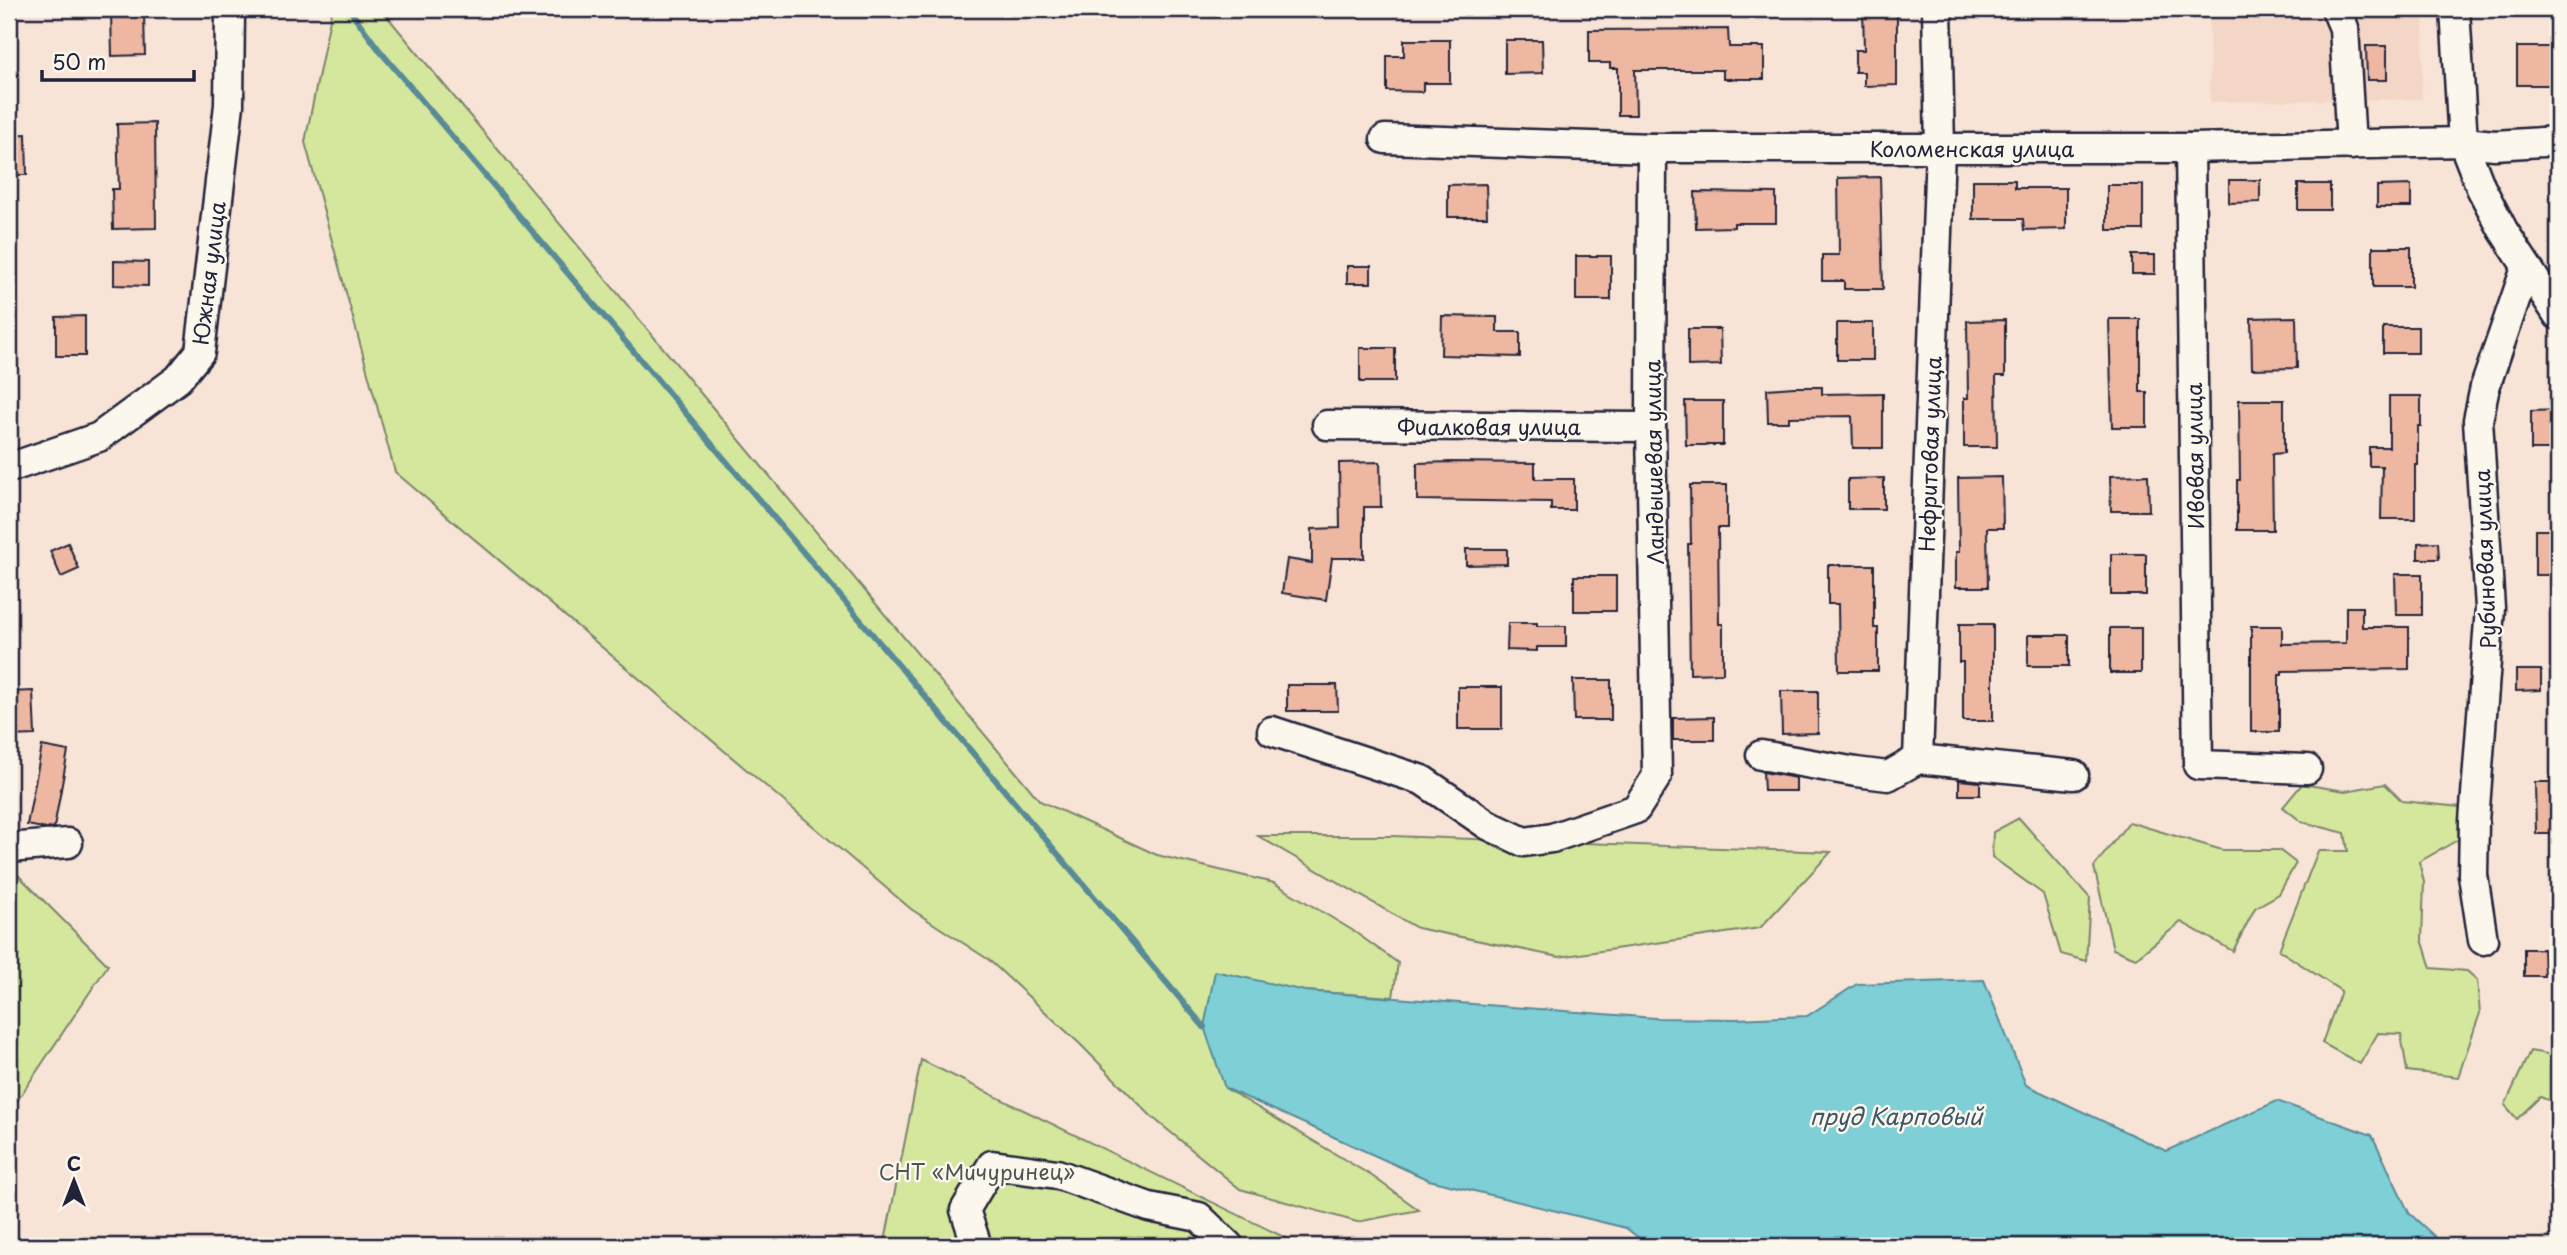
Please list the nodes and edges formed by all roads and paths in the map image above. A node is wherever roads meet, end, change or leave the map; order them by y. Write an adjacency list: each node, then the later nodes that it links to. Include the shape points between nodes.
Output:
1 (230, 9): 16 (street, Южная улица, via 229,105 200,352 178,379 99,438)
2 (1937, 9): 11 (street, Нефритовая улица)
3 (2455, 9): 7 (street)
4 (2342, 11): 8 (street)
5 (1385, 139): 9 (street, Коломенская улица)
6 (2558, 141): 7 (street, Коломенская улица)
7 (2463, 142): 8 (street, Коломенская улица); 12 (street, via 2481,188)
8 (2351, 145): 10 (street, Коломенская улица)
9 (1652, 148): 11 (street, Коломенская улица); 15 (street, Ландышевая улица)
10 (2190, 148): 11 (street, Коломенская улица); 20 (street, Ивовая улица, via 2198,765)
11 (1940, 149): 19 (street, Нефритовая улица)
12 (2526, 268): 13 (street); 24 (street, Рубиновая улица, via 2484,387 2478,421 2490,608 2474,821 2473,875)
13 (2558, 315)
14 (1327, 425): 15 (street, Фиалковая улица)
15 (1651, 427): 17 (street, Ландышевая улица, via 1657,776 1636,810 1552,838 1524,842 1488,825 1422,780)
16 (9, 468)
17 (1272, 731)
18 (1761, 755): 19 (street, via 1888,776)
19 (1918, 760): 21 (street)
20 (2306, 769)
21 (2074, 775)
22 (68, 843): 23 (street)
23 (9, 848)
24 (2483, 940)
25 (979, 1246): 26 (street, via 965,1210 992,1165 1057,1174 1149,1207 1199,1217)
26 (1229, 1246)

